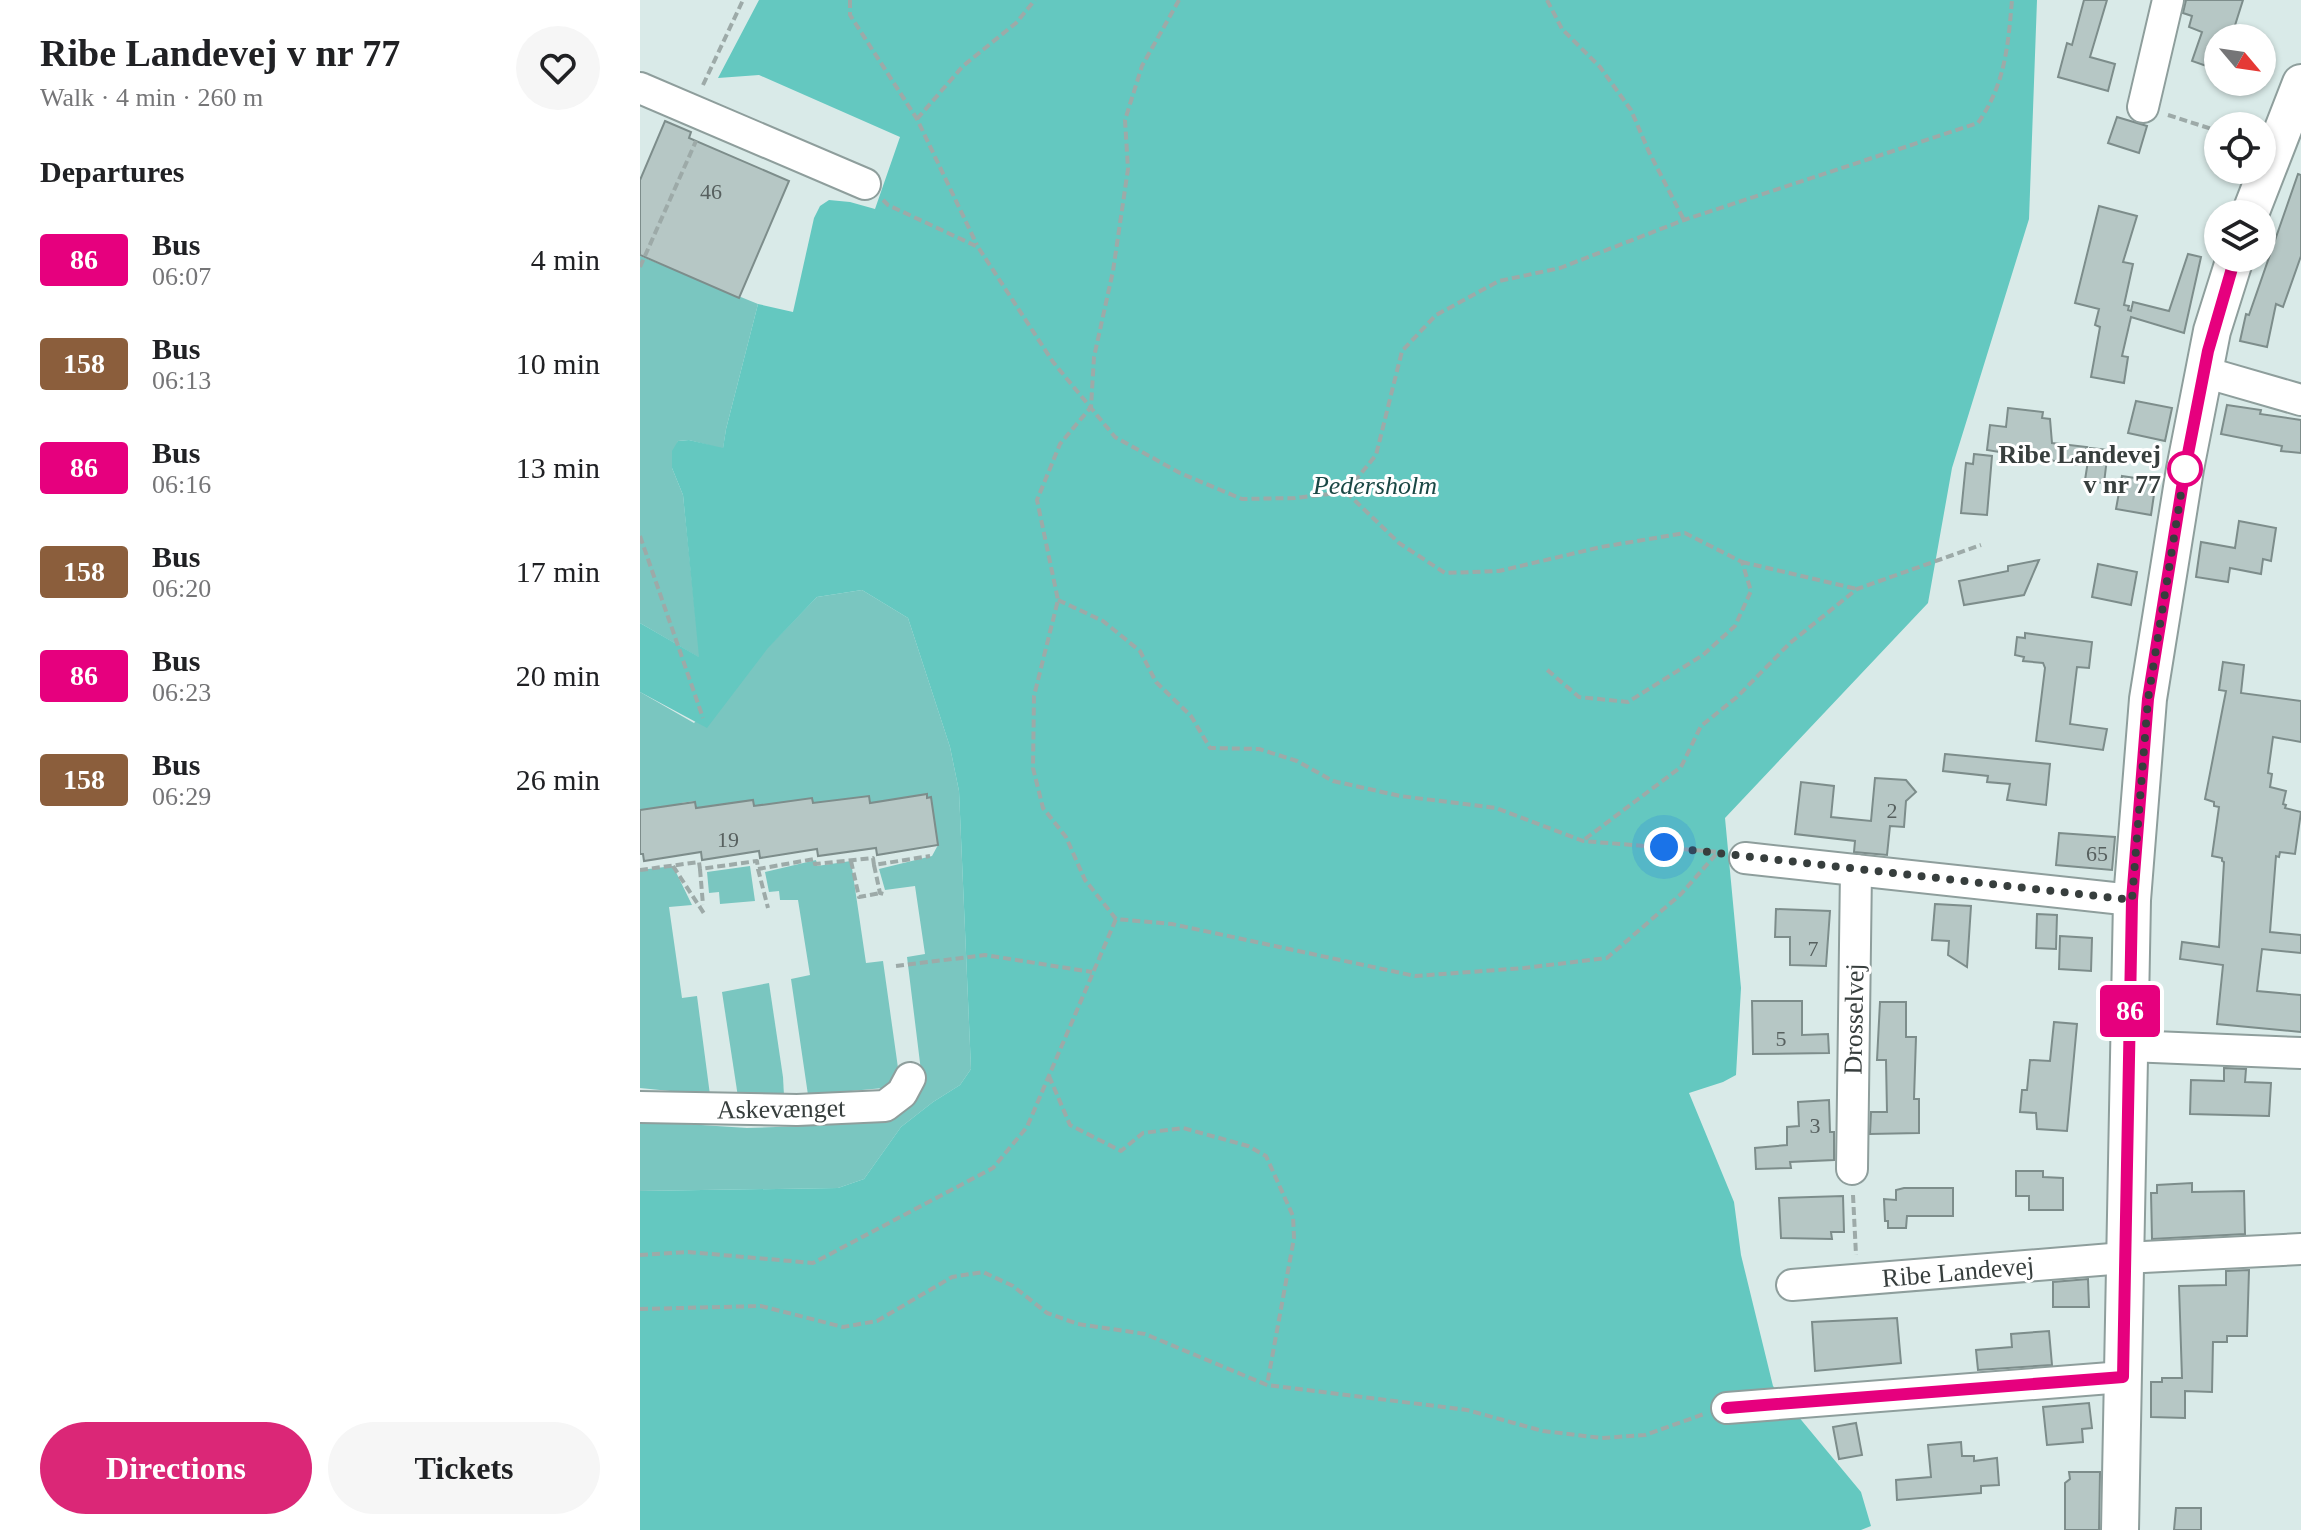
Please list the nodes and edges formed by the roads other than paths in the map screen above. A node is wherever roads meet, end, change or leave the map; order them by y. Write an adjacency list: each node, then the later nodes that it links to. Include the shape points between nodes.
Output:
1 (2168, 0): 4 (street)
2 (2301, 83): 6 (main road)
3 (640, 88): 5 (street)
4 (2143, 107)
5 (865, 184)
6 (2255, 200)
7 (2231, 272): 8 (main road)
8 (2204, 372): 9 (street); 12 (main road, via 2148,699)
9 (2301, 400)
10 (1732, 855): 11 (street)
11 (1856, 870): 12 (street); 17 (street, Drosselvej)
12 (2132, 900): 13 (main road)
13 (2129, 1046): 14 (street); 19 (main road)
14 (2301, 1053)
15 (910, 1078): 16 (street, Askevænget, via 902,1093 885,1106)
16 (640, 1107)
17 (1852, 1169)
18 (2301, 1249): 19 (street, Ribe Landevej)
19 (2124, 1258): 20 (street, Ribe Landevej); 21 (main road)
20 (1792, 1285)
21 (2123, 1377): 22 (street); 23 (main road)
22 (1727, 1408)
23 (2120, 1530)

